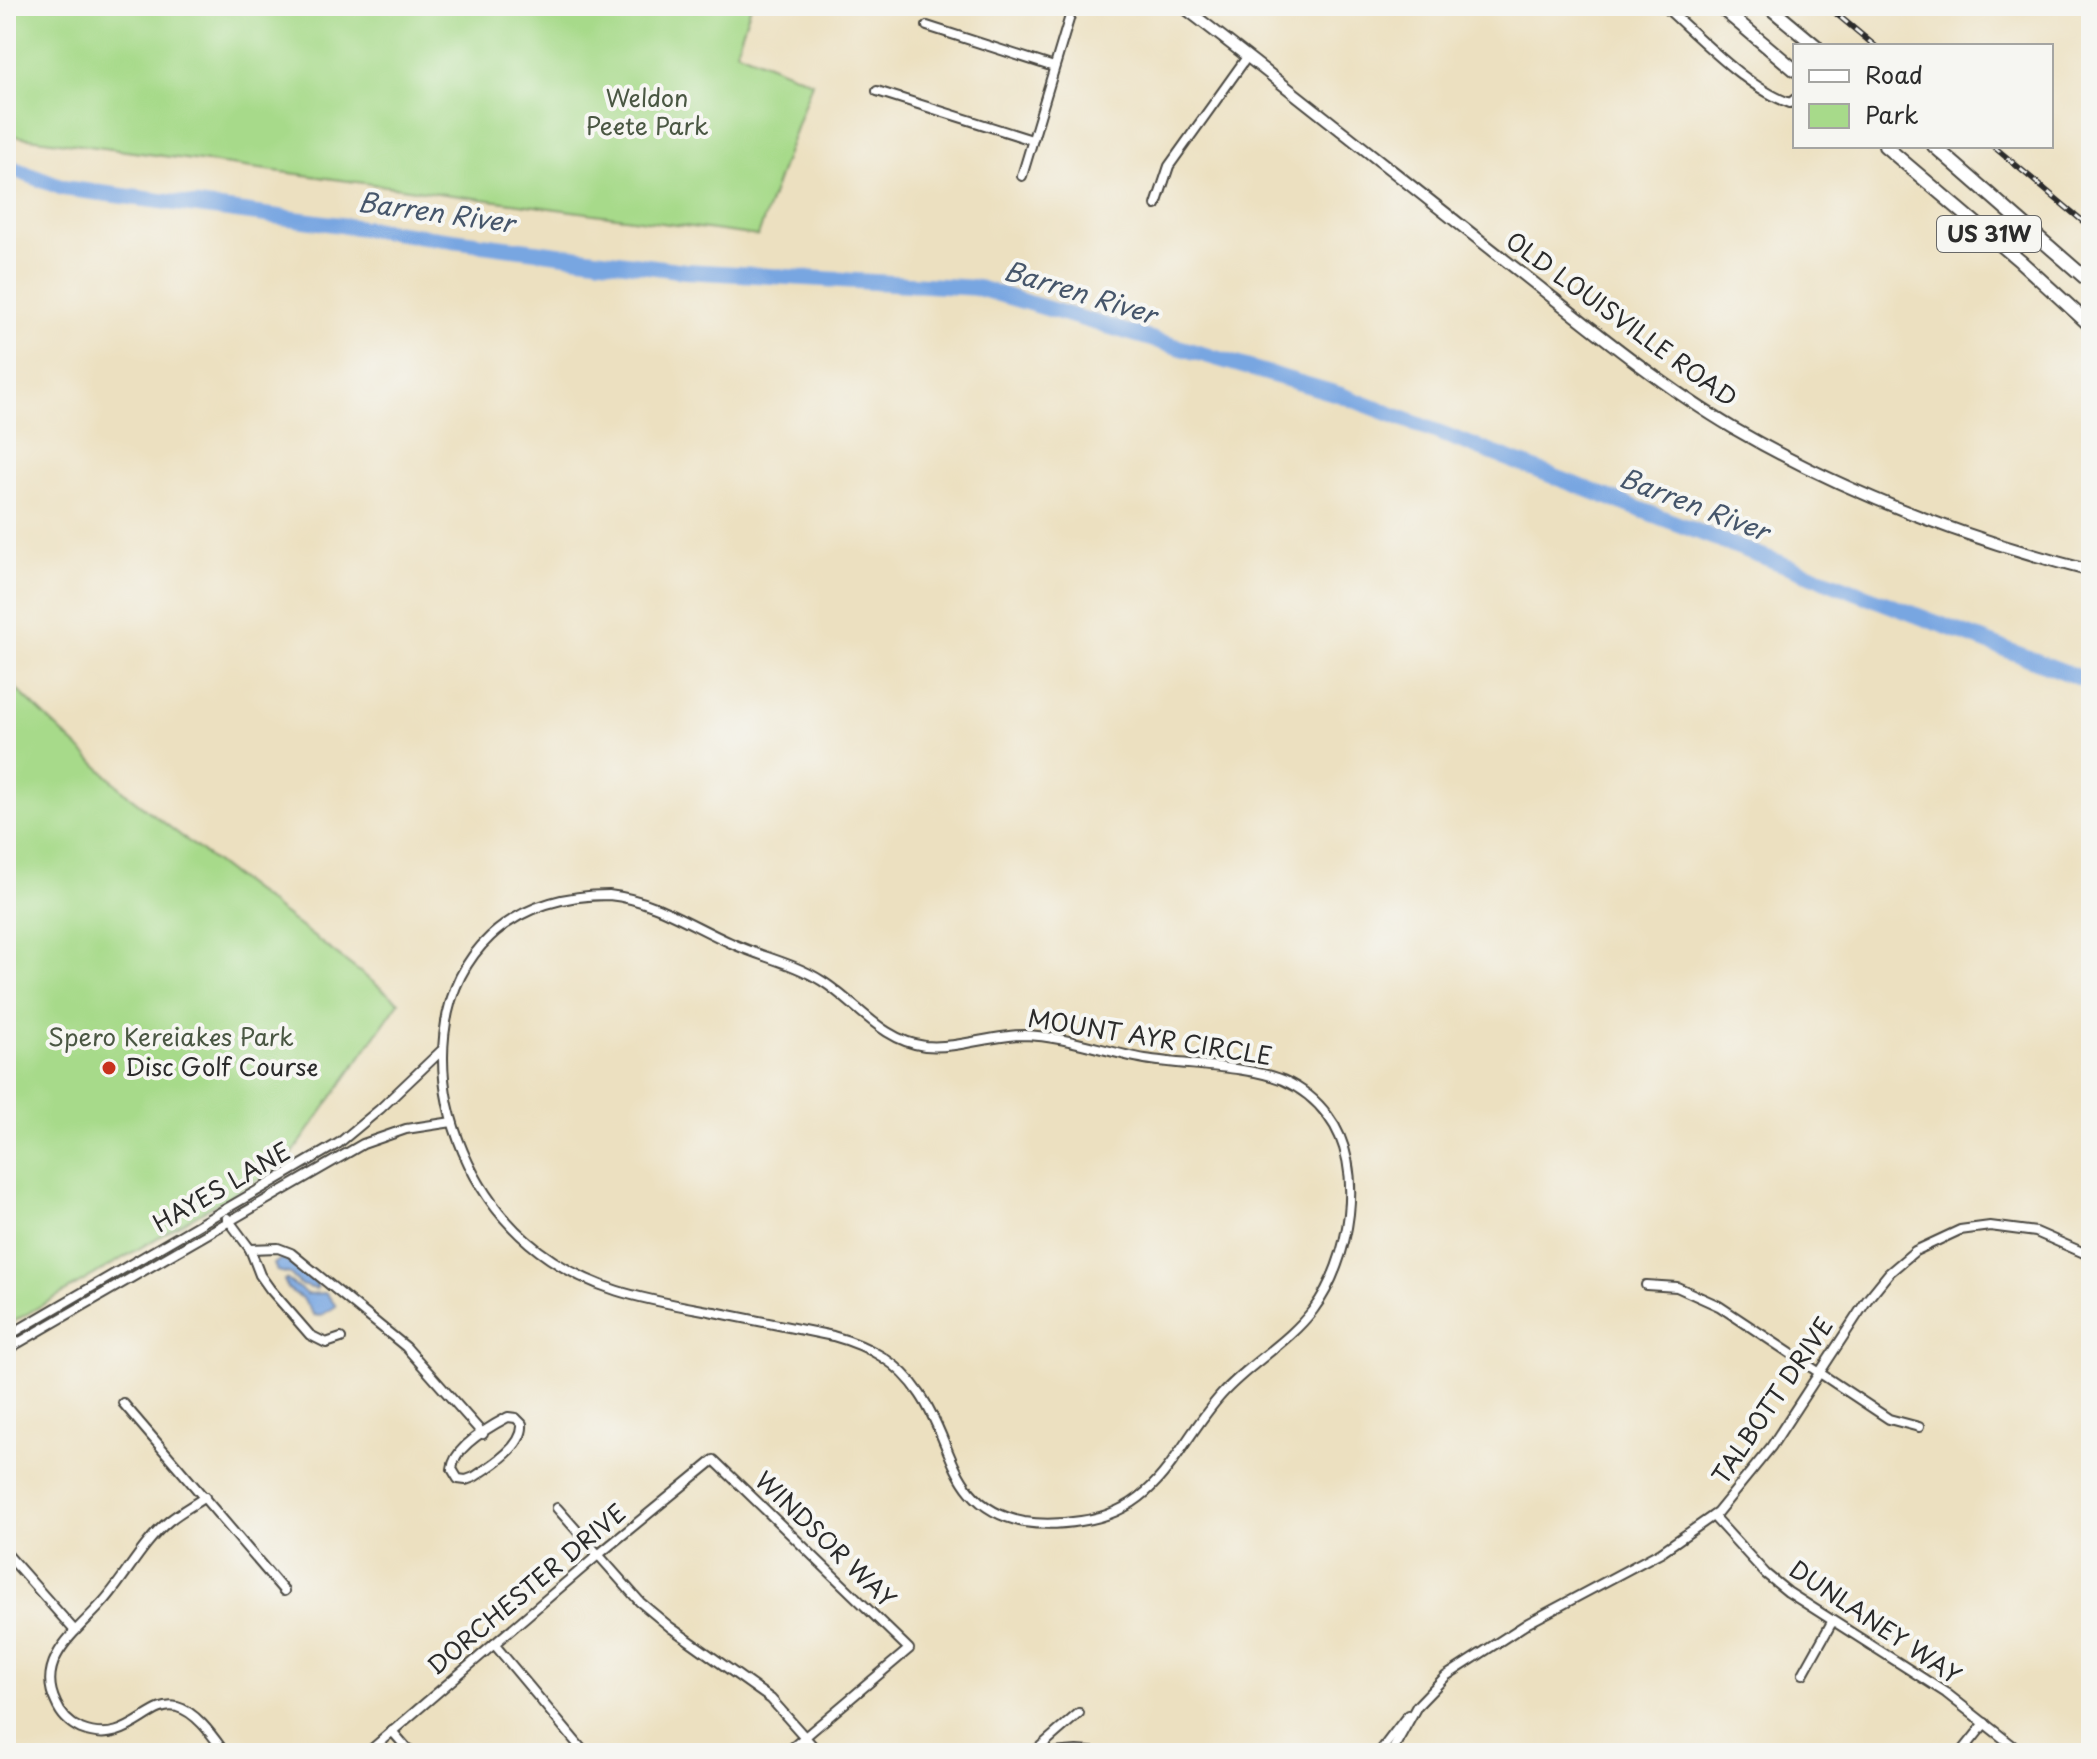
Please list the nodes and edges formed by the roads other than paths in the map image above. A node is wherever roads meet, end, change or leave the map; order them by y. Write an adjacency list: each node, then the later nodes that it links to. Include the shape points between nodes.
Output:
1 (1073, 6): 9 (street)
2 (1182, 6): 8 (street, OLD LOUISVILLE ROAD)
3 (1664, 6): 12 (street, via 1764,90)
4 (1719, 6): 10 (main road)
5 (1768, 6): 7 (main road)
6 (927, 26): 9 (street)
7 (1814, 44)
8 (1247, 57): 17 (street, via 1169,166); 20 (street, OLD LOUISVILLE ROAD, via 1585,323 1731,426 1880,500)
9 (1054, 67): 13 (street)
10 (1793, 68)
11 (877, 91): 13 (street)
12 (1793, 101)
13 (1032, 140): 16 (street)
14 (1887, 148): 19 (main road, US 31W)
15 (1936, 148): 18 (main road, US 31W)
16 (1022, 176)
17 (1156, 205)
18 (2091, 283)
19 (2091, 326)
20 (2091, 571)
21 (441, 1051): 22 (street, MOUNT AYR CIRCLE); 22 (street, MOUNT AYR CIRCLE, via 458,983 495,934 558,900 624,897 655,905 730,943 808,973 907,1042 943,1046 1013,1035 1047,1037 1280,1079 1318,1104 1337,1129 1348,1161 1350,1197 1339,1257 1312,1311 1224,1392 1151,1490 1112,1515 1034,1523 1002,1515 968,1490 954,1470 928,1406 884,1357 833,1336 630,1296 551,1259 495,1207); 23 (street, HAYES LANE, via 348,1136)
22 (452, 1122): 24 (street, HAYES LANE, via 406,1129 363,1144)
23 (222, 1211): 24 (street); 28 (street, HAYES LANE)
24 (230, 1222): 25 (street); 30 (street, HAYES LANE)
25 (250, 1249): 29 (street, via 265,1282 310,1335 326,1343); 34 (street, via 278,1248 294,1256 406,1347)
26 (2091, 1256): 31 (street, TALBOTT DRIVE, via 2051,1237 2006,1227 1975,1227 1945,1235 1889,1273)
27 (1646, 1285): 31 (street, via 1677,1287 1709,1301)
28 (6, 1337)
29 (341, 1338)
30 (6, 1350)
31 (1819, 1373): 33 (street, via 1889,1419); 38 (street, TALBOTT DRIVE, via 1756,1468)
32 (123, 1403): 36 (street)
33 (1919, 1427)
34 (483, 1434): 34 (street, via 508,1417 523,1427 517,1443 502,1456 471,1479 458,1479 452,1472 454,1459)
35 (714, 1460): 40 (street, DORCHESTER DRIVE); 50 (street, WINDSOR WAY, via 909,1649)
36 (205, 1497): 41 (street); 43 (street, via 167,1522)
37 (557, 1508): 40 (street)
38 (1713, 1516): 42 (street, DUNLANEY WAY, via 1766,1574); 46 (street, TALBOTT DRIVE, via 1669,1548 1491,1646 1435,1685)
39 (6, 1553): 43 (street)
40 (598, 1555): 44 (street, DORCHESTER DRIVE); 50 (street, via 640,1602 771,1699)
41 (284, 1591)
42 (1832, 1622): 45 (street); 48 (street, DUNLANEY WAY)
43 (75, 1631): 51 (street, via 56,1655 50,1680 54,1701 71,1723 96,1733 120,1732 174,1706 195,1718)
44 (494, 1644): 49 (street, DORCHESTER DRIVE); 54 (street)
45 (1803, 1674)
46 (1417, 1706): 60 (street); 61 (street, TALBOTT DRIVE)
47 (1079, 1713): 57 (street)
48 (1985, 1723): 62 (street); 63 (street, DUNLANEY WAY)
49 (392, 1731): 52 (street, DORCHESTER DRIVE); 53 (street)
50 (805, 1737): 55 (street); 56 (street)
51 (225, 1753)
52 (367, 1753)
53 (411, 1753)
54 (585, 1753)
55 (786, 1753)
56 (819, 1753)
57 (1033, 1753)
58 (1052, 1753): 59 (street)
59 (1105, 1753)
60 (1379, 1753)
61 (1391, 1753)
62 (1961, 1753)
63 (2022, 1753)

